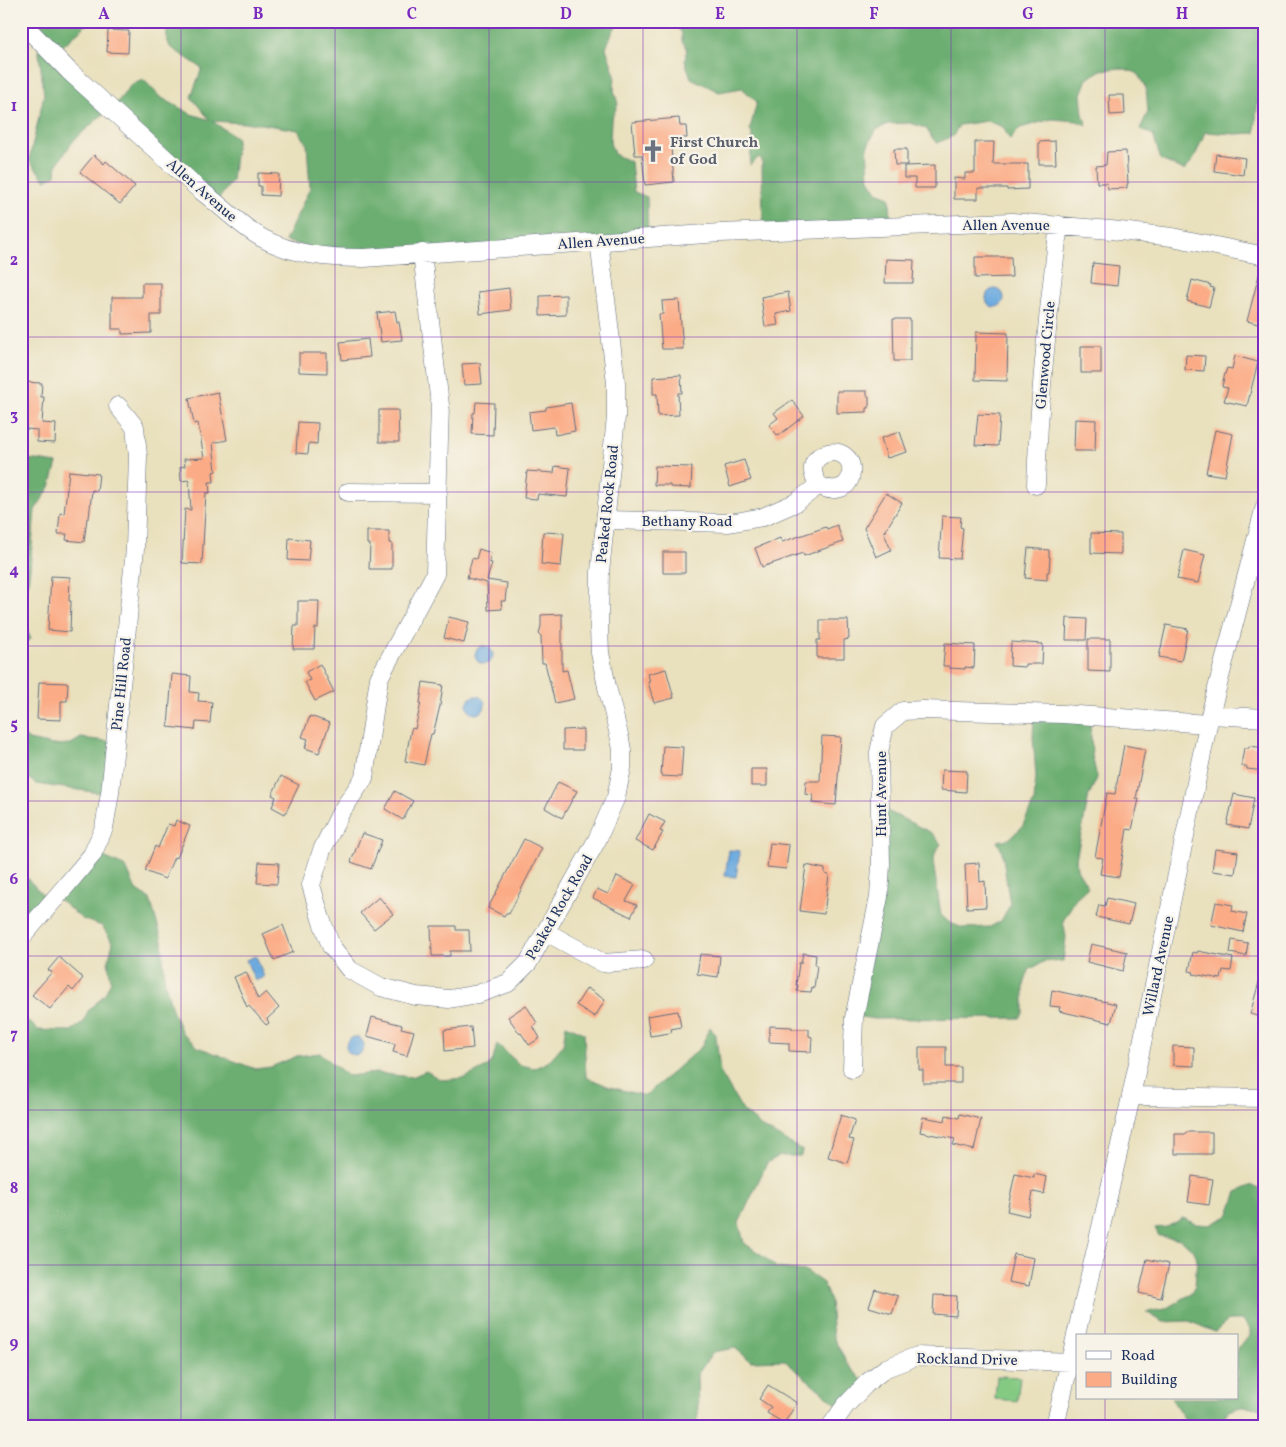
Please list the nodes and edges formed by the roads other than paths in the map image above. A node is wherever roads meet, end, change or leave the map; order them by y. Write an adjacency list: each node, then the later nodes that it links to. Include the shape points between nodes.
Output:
1 (21, 23): 4 (street, Allen Avenue, via 200,190 260,237 287,248 333,258)
2 (1059, 225): 3 (street, Allen Avenue, via 1012,222); 5 (street, Allen Avenue, via 1172,237); 8 (street, Glenwood Circle)
3 (599, 241): 4 (street, Allen Avenue); 12 (street, Peaked Rock Road, via 616,383)
4 (422, 254): 10 (street, Peaked Rock Road, via 440,405)
5 (1265, 256)
6 (118, 406): 16 (street, Pine Hill Road, via 135,427 138,465 135,549 104,828 92,854)
7 (819, 485): 12 (street, Bethany Road, via 795,503 763,517 729,523)
8 (1036, 485)
9 (348, 492): 10 (street)
10 (438, 493): 15 (street, Peaked Rock Road, via 435,574 379,678 364,778 341,812 322,850 311,885 331,946 350,970 381,987 416,996 449,999 478,994 508,983 528,963)
11 (1265, 506): 14 (street, Willard Avenue)
12 (606, 520): 15 (street, Peaked Rock Road, via 600,572 600,645 606,687 622,750 622,768 616,797 597,840)
13 (1265, 718): 14 (street, Hunt Avenue)
14 (1209, 720): 18 (street, Hunt Avenue, via 923,710 902,711 885,726 879,752 879,897 854,1018); 19 (street, Willard Avenue)
15 (546, 932): 17 (street, via 604,962)
16 (21, 938)
17 (644, 960)
18 (852, 1069)
19 (1131, 1096): 20 (street); 21 (street, Willard Avenue)
20 (1265, 1098)
21 (1077, 1334)
22 (1076, 1340): 23 (street, Willard Avenue)
23 (1071, 1362): 24 (street, Rockland Drive, via 917,1356 886,1368 868,1382); 25 (street, Willard Avenue)
24 (831, 1426)
25 (1055, 1426)

